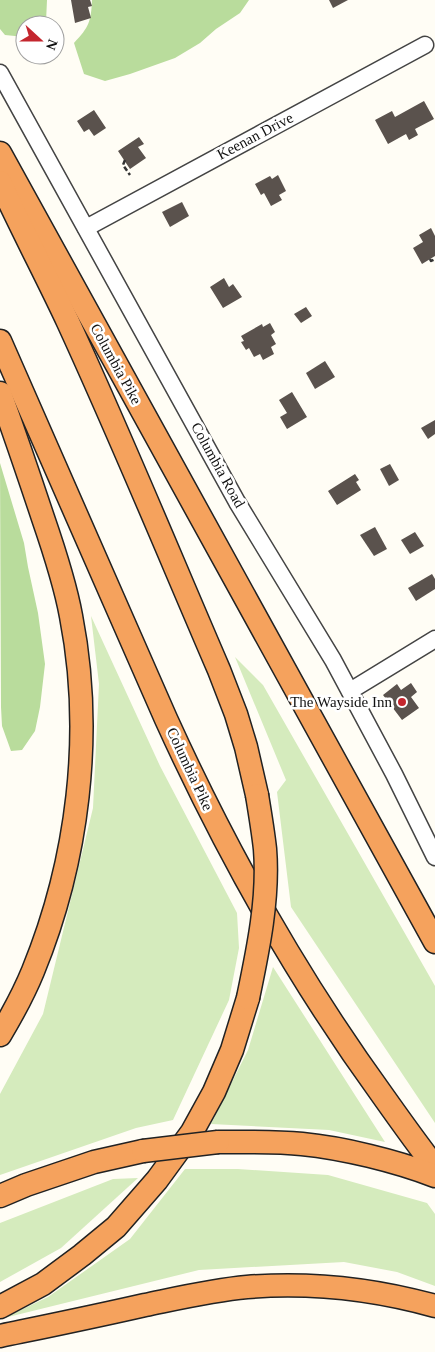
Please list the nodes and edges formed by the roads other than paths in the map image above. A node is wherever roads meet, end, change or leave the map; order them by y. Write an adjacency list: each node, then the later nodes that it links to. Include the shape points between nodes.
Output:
1 (425, 45): 5 (street, Keenan Drive)
2 (0, 73): 5 (street, Columbia Road)
3 (0, 153): 11 (highway, Columbia Pike)
4 (0, 182): 17 (highway, bridge, via 107,410 219,670 246,747 265,850 262,924 248,998 232,1050 192,1132 157,1180 116,1227 43,1284)
5 (86, 228): 9 (street, Columbia Road, via 237,502)
6 (0, 340): 13 (highway, Columbia Pike, via 174,736 223,838 304,980 350,1051)
7 (0, 393): 12 (highway, via 58,562 69,607 78,662 81,730 78,795 61,885 32,973)
8 (435, 639): 9 (street)
9 (350, 692): 10 (street, Columbia Road)
10 (435, 858)
11 (435, 942)
12 (0, 1035)
13 (435, 1166)
14 (435, 1176): 15 (highway, bridge, via 385,1160 302,1144 218,1142 143,1151 94,1162)
15 (0, 1196)
16 (435, 1306): 18 (highway, via 336,1287 246,1287)
17 (0, 1307)
18 (0, 1336)

